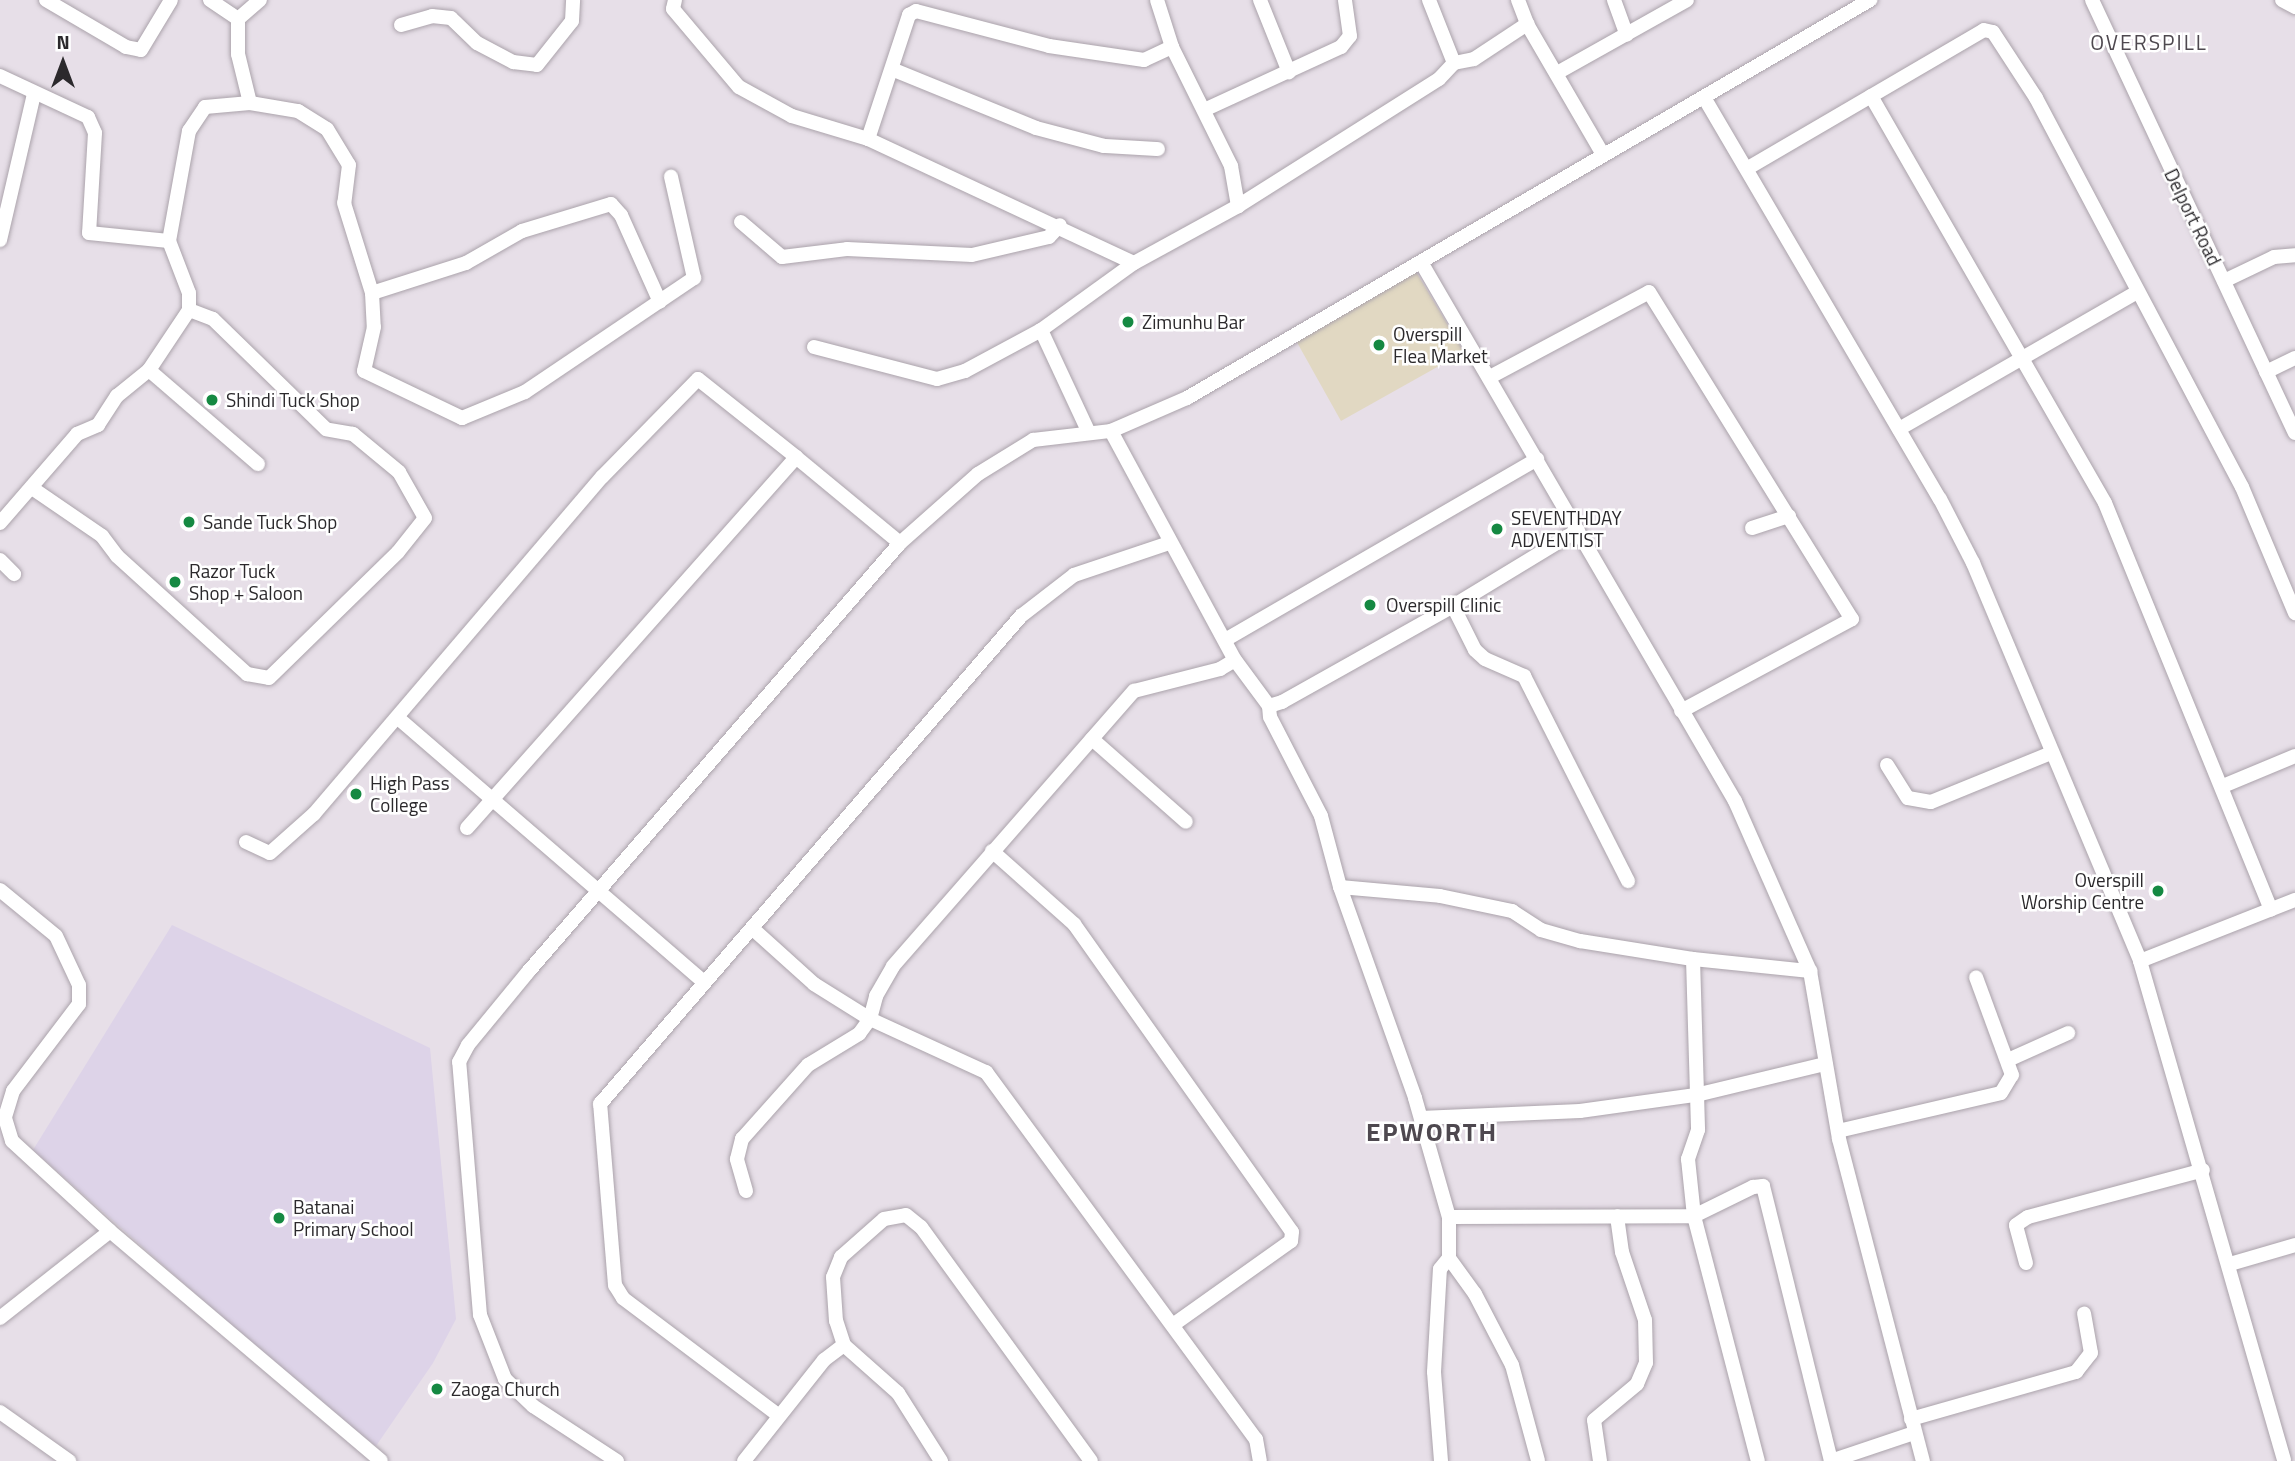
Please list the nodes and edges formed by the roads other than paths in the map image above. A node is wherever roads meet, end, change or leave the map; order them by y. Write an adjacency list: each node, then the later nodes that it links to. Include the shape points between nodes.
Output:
1 (46, 0): 2 (street, via 126,47 141,50)
2 (171, 0)
3 (210, 0): 18 (street)
4 (260, 0): 18 (street)
5 (573, 0): 20 (street, via 572,21 537,65 513,62 477,43 451,18 432,16)
6 (675, 0): 33 (street, via 673,9 738,87 792,116)
7 (1157, 0): 22 (street)
8 (1260, 0): 25 (street)
9 (1345, 0): 25 (street, via 1350,36 1341,47)
10 (1429, 0): 23 (street)
11 (1518, 0): 19 (street)
12 (1614, 0): 21 (street)
13 (1687, 0): 21 (street)
14 (1870, 0): 30 (street)
15 (2092, 0): 46 (street, Delport Road)
16 (2281, 0): 17 (street)
17 (2295, 7)
18 (238, 19): 31 (street, via 238,54)
19 (1527, 24): 23 (street, via 1474,59); 26 (street)
20 (401, 25)
21 (1627, 34): 26 (street)
22 (1172, 47): 24 (street, via 1144,60 1076,50 916,11 908,15); 32 (street)
23 (1454, 63): 38 (street, via 1428,86)
24 (894, 70): 33 (street); 34 (street, via 1036,128 1104,146)
25 (1289, 72): 32 (street)
26 (1557, 73): 35 (street)
27 (0, 76): 28 (street)
28 (34, 94): 41 (street); 42 (street, via 88,117 95,133 89,233)
29 (1871, 96): 36 (street); 47 (street, via 1984,30 1993,32 2036,98); 53 (street)
30 (1705, 99): 35 (street); 36 (street)
31 (250, 103): 42 (street, via 205,107 189,131); 48 (street, via 298,111 327,129 349,165 344,202)
32 (1204, 110): 38 (street, via 1231,166)
33 (868, 139): 40 (street)
34 (1158, 149)
35 (1602, 153): 44 (street)
36 (1748, 168): 58 (street)
37 (671, 177): 49 (street, via 694,278)
38 (1238, 206): 45 (street)
39 (741, 222): 40 (street, via 782,257 847,249 972,255 1049,237)
40 (1060, 225): 45 (street)
41 (0, 240)
42 (169, 241): 50 (street, via 189,293)
43 (2295, 255): 46 (street, via 2274,257)
44 (1421, 262): 57 (street); 59 (street, via 1187,398)
45 (1134, 263): 51 (street)
46 (2224, 281): 56 (street, Delport Road)
47 (2137, 292): 53 (street); 75 (street, via 2242,487)
48 (372, 293): 49 (street, via 466,263 522,231 611,204 621,215); 49 (street, via 374,327 364,371 462,418 525,392)
49 (660, 302)
50 (189, 310): 55 (street); 65 (street, via 212,319 326,429 353,434 399,472 425,518 398,552 269,678 247,674 102,536)
51 (1041, 330): 52 (street, via 965,371 937,379); 60 (street)
52 (814, 347)
53 (2023, 357): 58 (street); 85 (street, via 2105,503)
54 (2295, 358): 56 (street)
55 (149, 370): 64 (street); 65 (street, via 117,396 98,425 77,434)
56 (2266, 372): 61 (street, Delport Road)
57 (1490, 377): 63 (street); 66 (street, via 1650,292)
58 (1899, 429): 82 (street, via 1972,562)
59 (1111, 430): 60 (street); 71 (street)
60 (1088, 431): 70 (street, via 1046,437 1019,447 959,488)
61 (2295, 433)
62 (796, 457): 70 (street); 80 (street, via 698,379 601,477); 86 (street)
63 (1537, 459): 69 (street); 76 (street)
64 (258, 464)
65 (32, 488): 67 (street)
66 (1789, 516): 68 (street); 79 (street, via 1852,619)
67 (0, 523)
68 (1752, 528)
69 (1578, 530): 74 (street); 79 (street)
70 (900, 543): 94 (street)
71 (1169, 543): 76 (street); 97 (street, via 1074,575 1021,616)
72 (0, 560): 73 (street)
73 (15, 574)
74 (1453, 607): 78 (street); 91 (street, via 1475,650 1524,676)
75 (2295, 613)
76 (1225, 639): 77 (street)
77 (1235, 660): 78 (street); 81 (street, via 1220,669 1135,691)
78 (1269, 706): 92 (street, via 1270,717 1321,816)
79 (1681, 711): 100 (street, via 1735,801)
80 (398, 718): 86 (street); 89 (street, via 314,814 270,853)
81 (1092, 739): 87 (street); 90 (street)
82 (2051, 753): 84 (street, via 1931,802 1908,798); 99 (street)
83 (2295, 756): 85 (street)
84 (1887, 765)
85 (2223, 786): 96 (street)
86 (494, 798): 88 (street); 94 (street)
87 (1186, 822)
88 (467, 828)
89 (246, 842)
90 (992, 851): 103 (street, via 893,966 876,996); 122 (street, via 1074,924 1292,1232 1291,1241)
91 (1628, 881)
92 (1340, 887): 98 (street, via 1440,896 1512,911 1541,930 1580,941); 108 (street)
93 (0, 890): 115 (street, via 56,936 79,985 79,1004 13,1091 5,1118 12,1141)
94 (597, 892): 102 (street); 128 (street, via 468,1045 459,1070 477,1296 487,1338 505,1379 520,1395)
95 (2295, 900): 96 (street)
96 (2271, 909): 99 (street)
97 (753, 929): 102 (street); 103 (street, via 814,984)
98 (1693, 959): 100 (street); 107 (street)
99 (2140, 961): 110 (street)
100 (1811, 971): 106 (street)
101 (1976, 976): 105 (street)
102 (703, 981): 125 (street, via 600,1104 615,1285 623,1298)
103 (870, 1019): 111 (street, via 859,1034 808,1065 742,1139 737,1159); 122 (street, via 986,1072)
104 (2068, 1032): 105 (street)
105 (2008, 1060): 109 (street, via 2012,1075 2001,1093)
106 (1825, 1064): 107 (street); 109 (street)
107 (1696, 1095): 108 (street, via 1580,1111); 113 (street, via 1698,1130 1688,1159)
108 (1421, 1118): 114 (street)
109 (1838, 1131): 126 (street)
110 (2203, 1170): 118 (street, via 2028,1217 2017,1226 2016,1235); 119 (street)
111 (746, 1191)
112 (1617, 1216): 113 (street); 114 (street); 137 (street, via 1622,1252 1644,1320 1646,1363 1637,1384 1594,1420)
113 (1694, 1216): 138 (street); 139 (street, via 1763,1186)
114 (1449, 1217): 117 (street)
115 (110, 1231): 121 (street); 130 (street)
116 (2295, 1245): 119 (street)
117 (1449, 1258): 135 (street, via 1440,1269 1434,1372); 136 (street, via 1475,1294 1512,1365)
118 (2026, 1263)
119 (2230, 1264): 127 (street)
120 (2084, 1314): 126 (street, via 2091,1353 2076,1372)
121 (0, 1318)
122 (1173, 1325): 134 (street, via 1256,1439)
123 (844, 1345): 125 (street, via 824,1360); 132 (street, via 898,1393); 133 (street, via 836,1321 833,1277 841,1257 884,1219 906,1215 921,1227)
124 (0, 1412): 129 (street)
125 (778, 1415): 131 (street)
126 (1913, 1426): 139 (street); 140 (street)
127 (2286, 1459)
128 (613, 1460)
129 (69, 1461)
130 (381, 1461)
131 (744, 1461)
132 (942, 1461)
133 (1091, 1461)
134 (1260, 1461)
135 (1440, 1461)
136 (1538, 1461)
137 (1600, 1461)
138 (1758, 1461)
139 (1831, 1461)
140 (1923, 1461)

